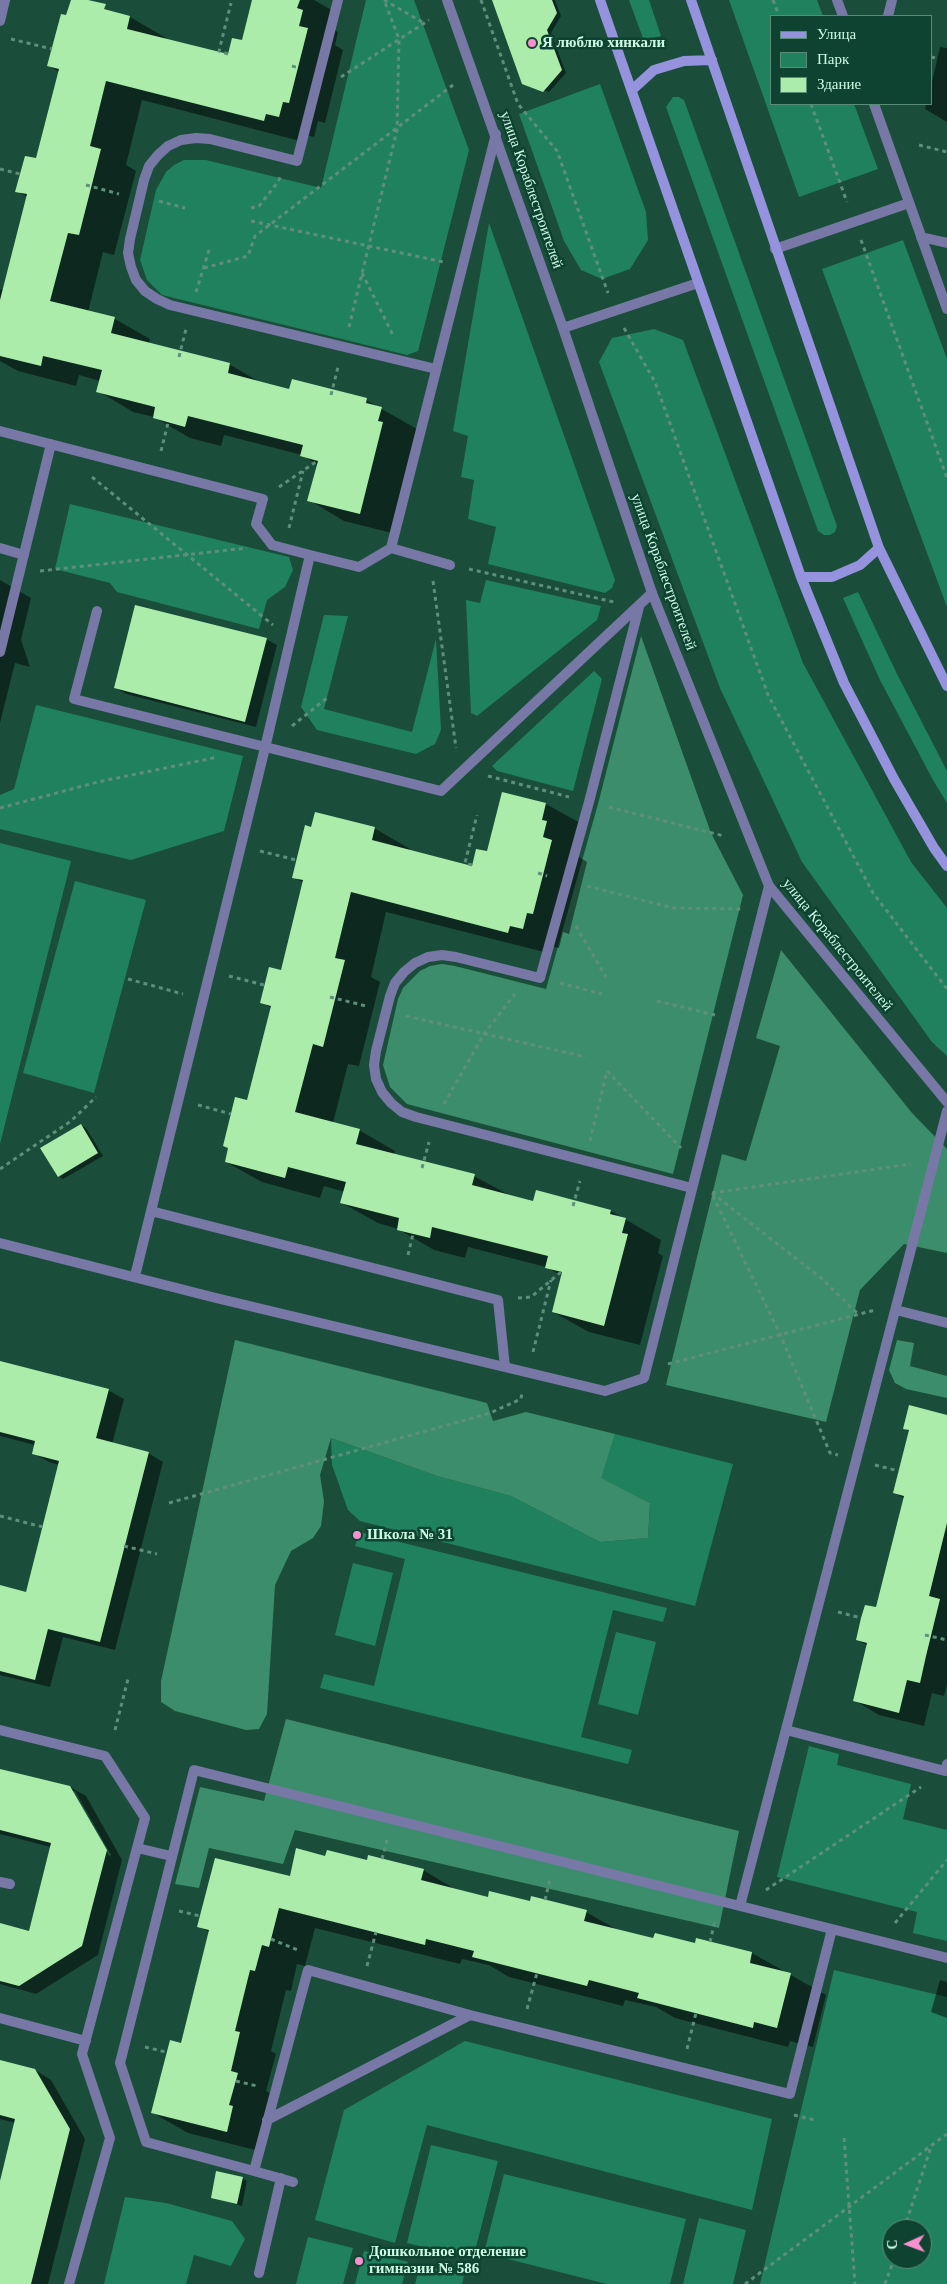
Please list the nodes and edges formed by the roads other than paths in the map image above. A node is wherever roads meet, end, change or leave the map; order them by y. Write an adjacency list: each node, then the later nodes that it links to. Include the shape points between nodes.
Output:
1 (5, 0): 10 (street)
2 (338, 0): 22 (street, via 298,161 210,139 182,140 168,146 149,166 128,253 136,280 156,300)
3 (447, 0): 14 (street, улица Кораблестроителей)
4 (600, 0): 12 (main road)
5 (691, 0): 11 (main road)
6 (837, 0): 8 (street)
7 (892, 0): 9 (street)
8 (843, 15)
9 (888, 15)
10 (0, 21)
11 (712, 60): 12 (main road, via 684,61 654,70); 18 (main road)
12 (632, 90): 19 (main road)
13 (874, 105): 15 (street)
14 (496, 134): 21 (street, улица Кораблестроителей); 22 (street)
15 (908, 203): 16 (street); 18 (street)
16 (921, 237): 17 (street); 20 (street)
17 (947, 243)
18 (776, 249): 27 (main road)
19 (698, 283): 21 (street); 31 (main road)
20 (947, 309)
21 (563, 328): 32 (street, улица Кораблестроителей)
22 (436, 369): 26 (street)
23 (0, 431): 24 (street)
24 (51, 444): 28 (street); 29 (street, via 262,498 256,524 272,545)
25 (0, 548): 28 (street)
26 (391, 548): 29 (street, via 359,567); 30 (street)
27 (879, 548): 31 (main road, via 860,565 832,577); 36 (main road)
28 (24, 554): 35 (street)
29 (310, 555): 37 (street)
30 (450, 565)
31 (801, 577): 38 (main road, via 849,691 894,779)
32 (652, 593): 33 (street); 39 (street, улица Кораблестроителей)
33 (639, 607): 37 (street, via 441,791); 42 (street, via 540,978 442,955 415,963 395,983 374,1065 379,1086 402,1112)
34 (97, 611): 37 (street, via 74,699)
35 (0, 652)
36 (947, 686)
37 (265, 748): 43 (street)
38 (947, 866)
39 (769, 886): 40 (street, улица Кораблестроителей); 42 (street)
40 (947, 1102)
41 (947, 1111): 46 (street)
42 (692, 1188): 48 (street, via 644,1378 605,1391)
43 (151, 1211): 45 (street); 48 (street, via 498,1300)
44 (0, 1243): 45 (street)
45 (135, 1276): 48 (street)
46 (896, 1310): 47 (street); 50 (street)
47 (947, 1323)
48 (505, 1367)
49 (0, 1730): 52 (street, via 105,1756 145,1818)
50 (786, 1730): 51 (street); 54 (street)
51 (946, 1767)
52 (137, 1848): 53 (street); 59 (street)
53 (171, 1856): 54 (street, via 194,1770); 61 (street, via 120,2063 146,2142)
54 (740, 1906): 55 (street)
55 (832, 1929): 56 (street); 57 (street, via 790,2094)
56 (947, 1958)
57 (470, 2015): 60 (street); 60 (street, via 308,1970)
58 (0, 2018): 59 (street)
59 (86, 2041): 65 (street, via 82,2054 110,2138)
60 (267, 2120): 61 (street)
61 (254, 2171): 62 (street)
62 (281, 2178): 63 (street); 64 (street)
63 (293, 2182)
64 (259, 2273)
65 (69, 2284)

